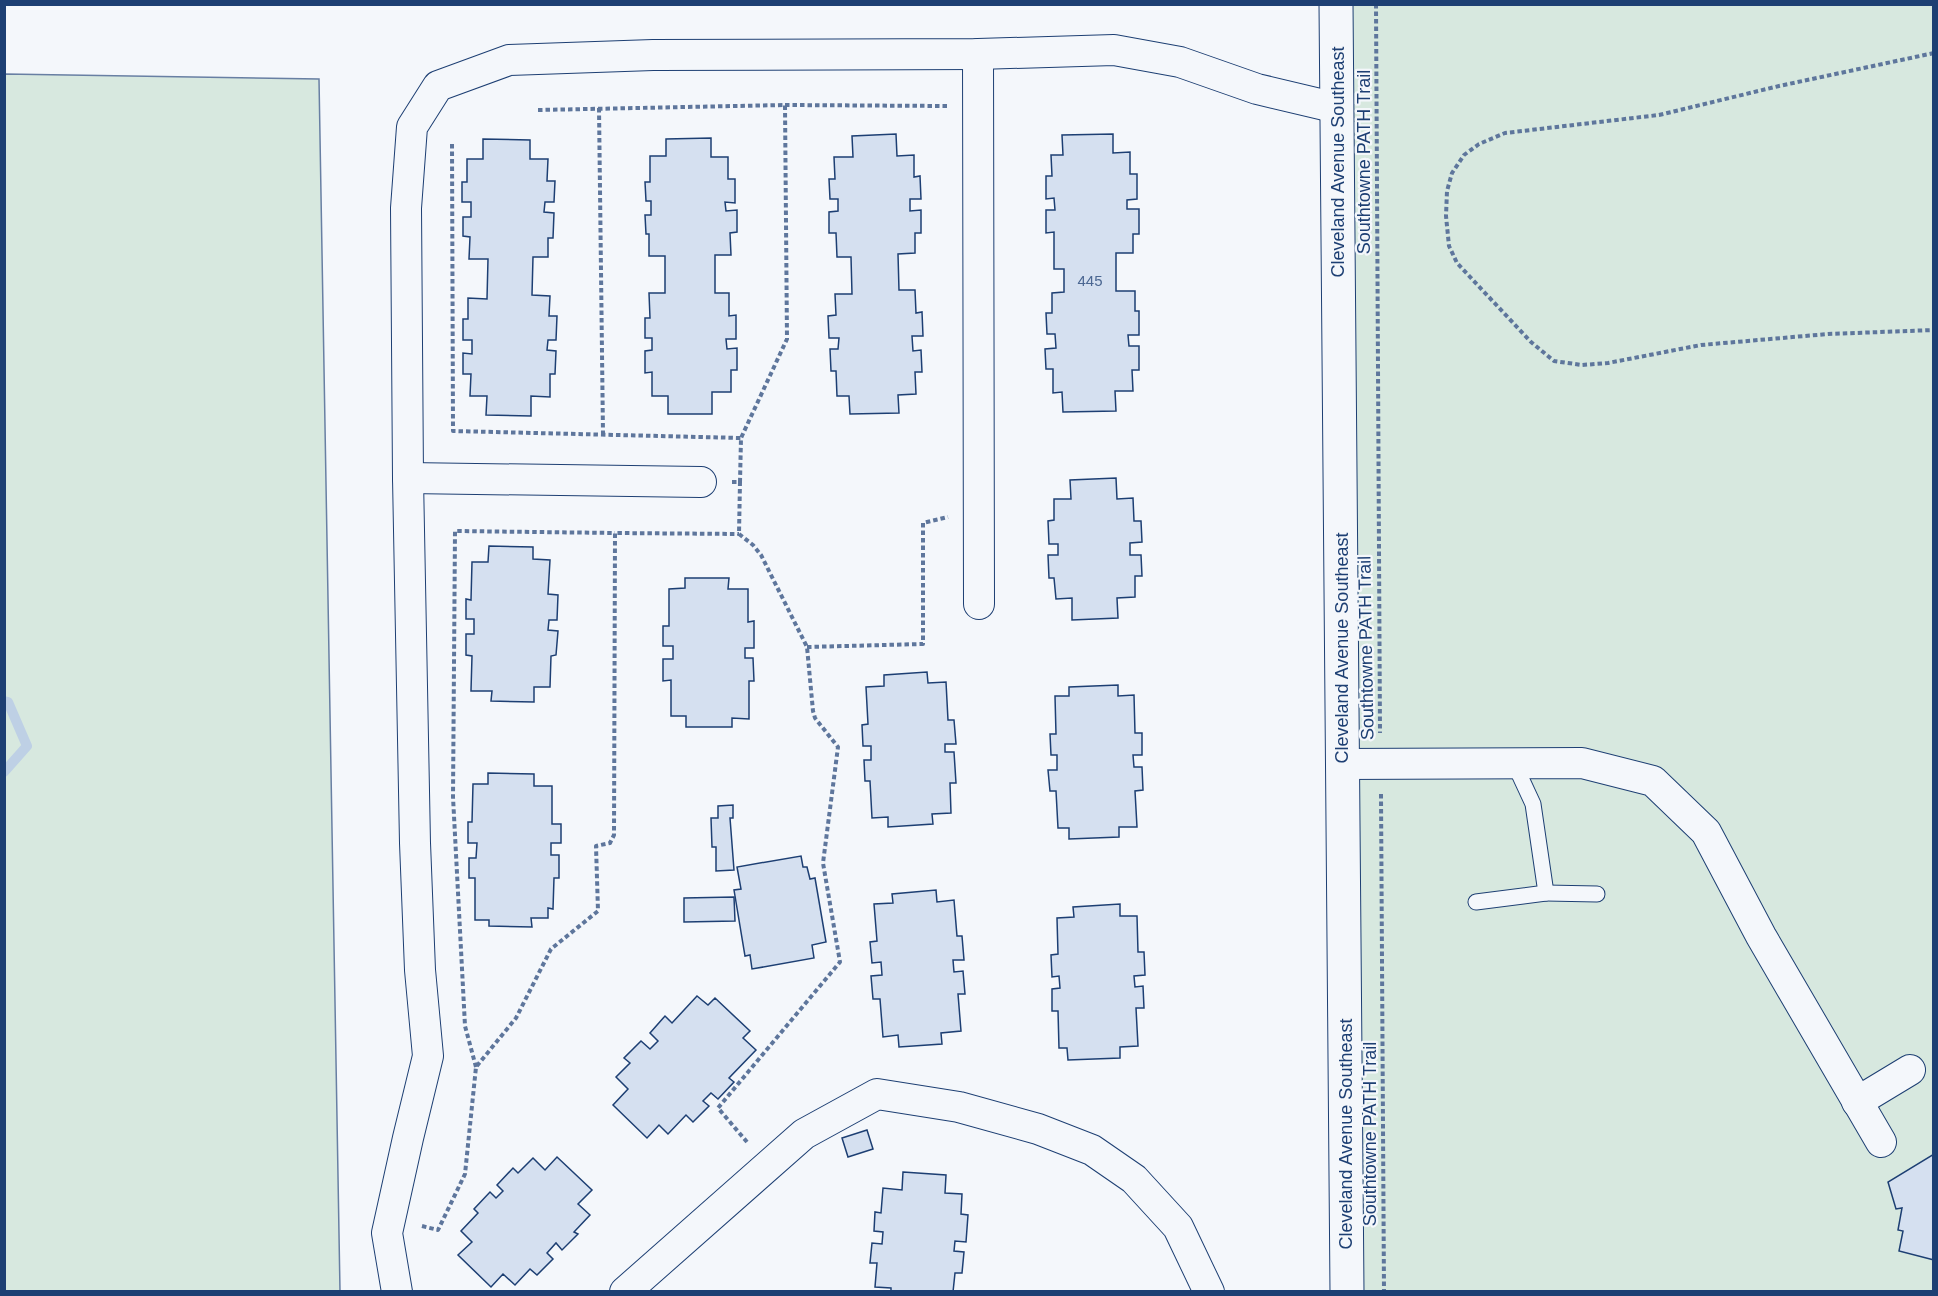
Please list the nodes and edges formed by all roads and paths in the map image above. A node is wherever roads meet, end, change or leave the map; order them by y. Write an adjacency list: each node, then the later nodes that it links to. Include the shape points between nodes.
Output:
1 (1336, 4): 8 (main road, Cleveland Avenue Southeast)
2 (1376, 4): 22 (path, Southtowne PATH Trail)
3 (1934, 53): 11 (path, via 1659,115 1505,133 1464,155 1452,172 1446,216 1449,246 1457,263 1554,361 1608,363 1701,345)
4 (978, 54): 8 (street, via 1114,50 1180,62 1270,92); 14 (street, via 653,55 509,60 438,86 412,127 411,138 406,208); 20 (street)
5 (785, 105): 6 (path); 7 (path); 13 (path, via 787,339)
6 (947, 106)
7 (599, 108): 9 (path); 12 (path)
8 (1337, 108): 24 (main road, Cleveland Avenue Southeast)
9 (538, 110)
10 (452, 144): 12 (path, via 453,431)
11 (1934, 330)
12 (603, 434): 13 (path)
13 (741, 438): 16 (path)
14 (408, 478): 15 (street); 33 (street, via 420,970 428,1056)
15 (701, 482): 16 (path)
16 (740, 482): 19 (path)
17 (950, 517): 21 (path, via 922,523 923,644)
18 (615, 533): 19 (path); 28 (path, via 614,835 610,843 596,846 598,911 551,949 516,1017); 28 (path, via 455,531 453,797 465,1026)
19 (739, 534): 21 (path, via 761,555)
20 (979, 604)
21 (807, 647): 32 (path, via 815,718 838,747 823,863 840,962 718,1108)
22 (1380, 763): 23 (street); 24 (street); 38 (path, Southtowne PATH Trail)
23 (1514, 763): 25 (lane, via 1533,804); 30 (street, via 1582,763 1653,781 1706,832)
24 (1342, 764): 37 (main road, Cleveland Avenue Southeast)
25 (1546, 893): 26 (lane); 27 (lane)
26 (1597, 894)
27 (1476, 902)
28 (476, 1067): 33 (path, via 465,1174 438,1230)
29 (1911, 1070): 30 (street)
30 (1857, 1102): 31 (street)
31 (1881, 1142)
32 (767, 1166): 35 (street); 36 (street, via 804,1134 877,1094 959,1107 1038,1129 1092,1150 1134,1179 1178,1227)
33 (390, 1219): 34 (street, via 387,1233)
34 (397, 1292)
35 (626, 1292)
36 (1209, 1292)
37 (1347, 1292)
38 (1384, 1292)

